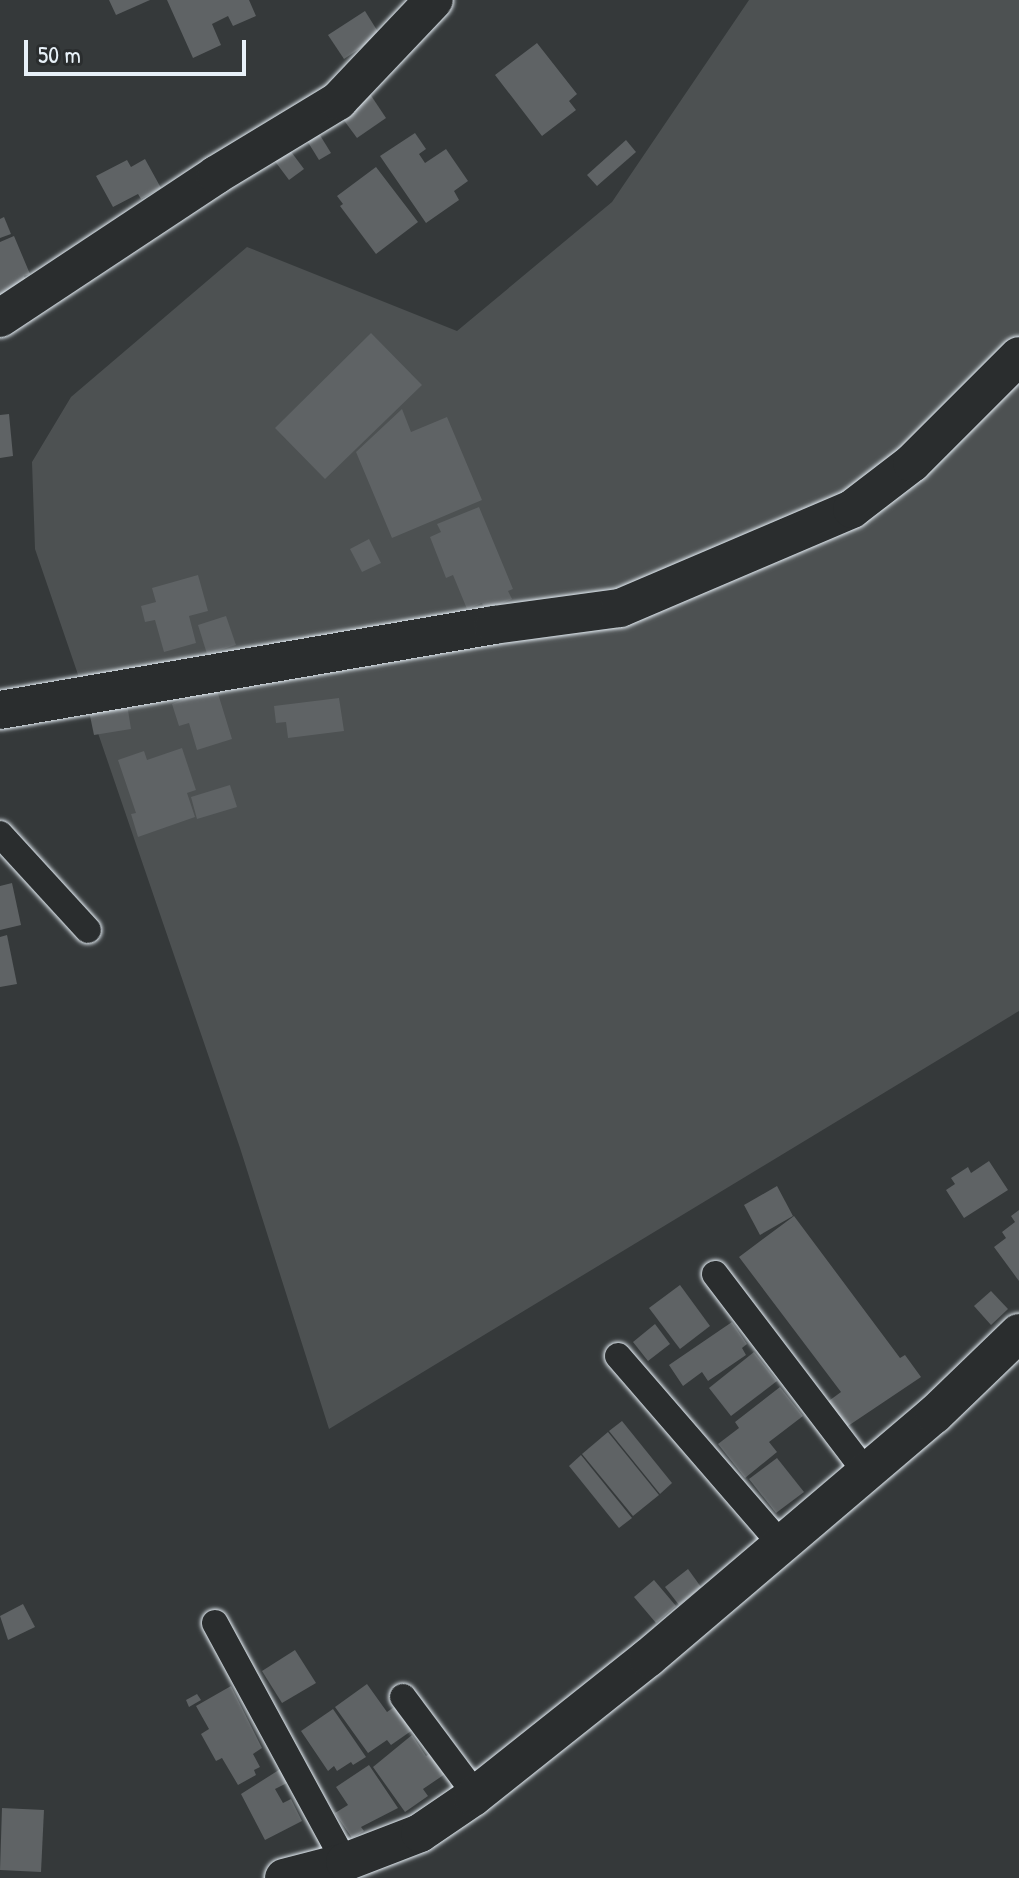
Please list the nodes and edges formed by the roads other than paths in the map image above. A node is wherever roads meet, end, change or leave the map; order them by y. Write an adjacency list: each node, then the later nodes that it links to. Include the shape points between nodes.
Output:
1 (434, 0): 2 (street, via 338,101)
2 (0, 318)
3 (1019, 356): 4 (street, via 912,463 852,509 620,608)
4 (0, 710)
5 (0, 834): 6 (street)
6 (88, 930)
7 (715, 1274): 10 (street)
8 (1019, 1333): 10 (street)
9 (618, 1356): 11 (street)
10 (866, 1472): 11 (street)
11 (781, 1544): 14 (street)
12 (215, 1623): 15 (street)
13 (403, 1697): 14 (street)
14 (476, 1795): 15 (street, via 420,1833)
15 (314, 1873)

